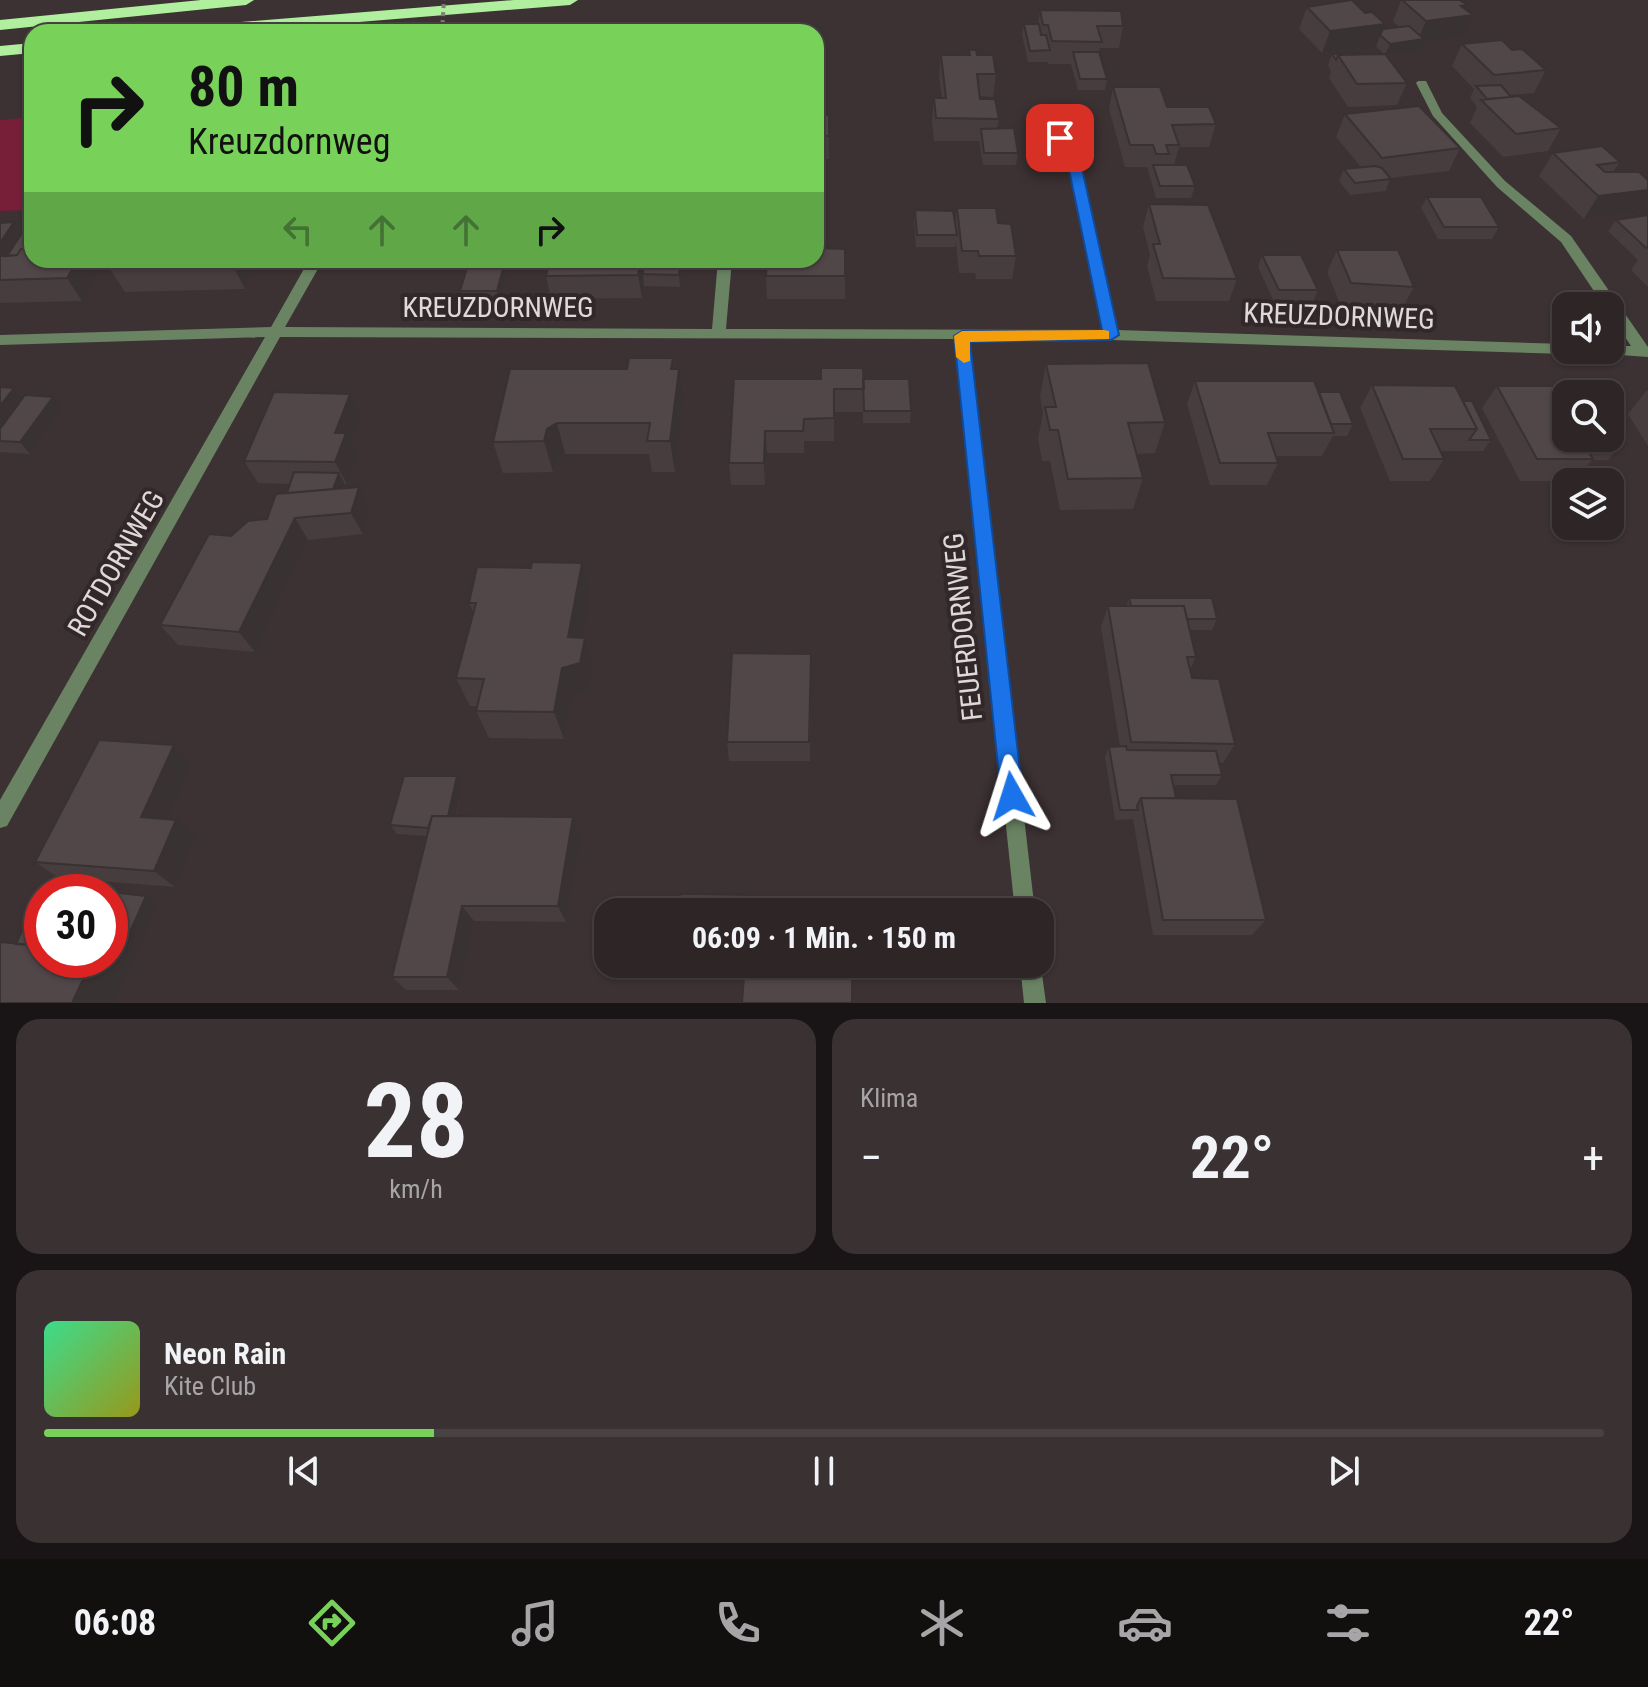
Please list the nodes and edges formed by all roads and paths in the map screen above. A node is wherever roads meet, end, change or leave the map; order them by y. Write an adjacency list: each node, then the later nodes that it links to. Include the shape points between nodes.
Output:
1 (246, 0): 6 (highway)
2 (444, 0): 5 (path, bridge)
3 (570, 0): 4 (highway)
4 (277, 24)
5 (442, 24)
6 (0, 25)
7 (24, 49): 8 (highway)
8 (0, 51)
9 (1422, 83): 20 (street, via 1437,114 1490,172 1566,239)
10 (1048, 121): 15 (street, via 1073,155)
11 (312, 268): 13 (street)
12 (724, 268): 14 (street)
13 (277, 332): 14 (street, KREUZDORNWEG); 17 (street, KREUZDORNWEG); 21 (street, ROTDORNWEG)
14 (719, 333): 16 (street, KREUZDORNWEG)
15 (1111, 335): 16 (street, KREUZDORNWEG); 18 (street, KREUZDORNWEG)
16 (962, 336): 22 (street, FEUERDORNWEG)
17 (0, 340)
18 (1552, 349)
19 (1624, 351): 20 (street)
20 (1644, 352)
21 (0, 819)
22 (1023, 898)
23 (1032, 978): 24 (street)
24 (1035, 1003)

